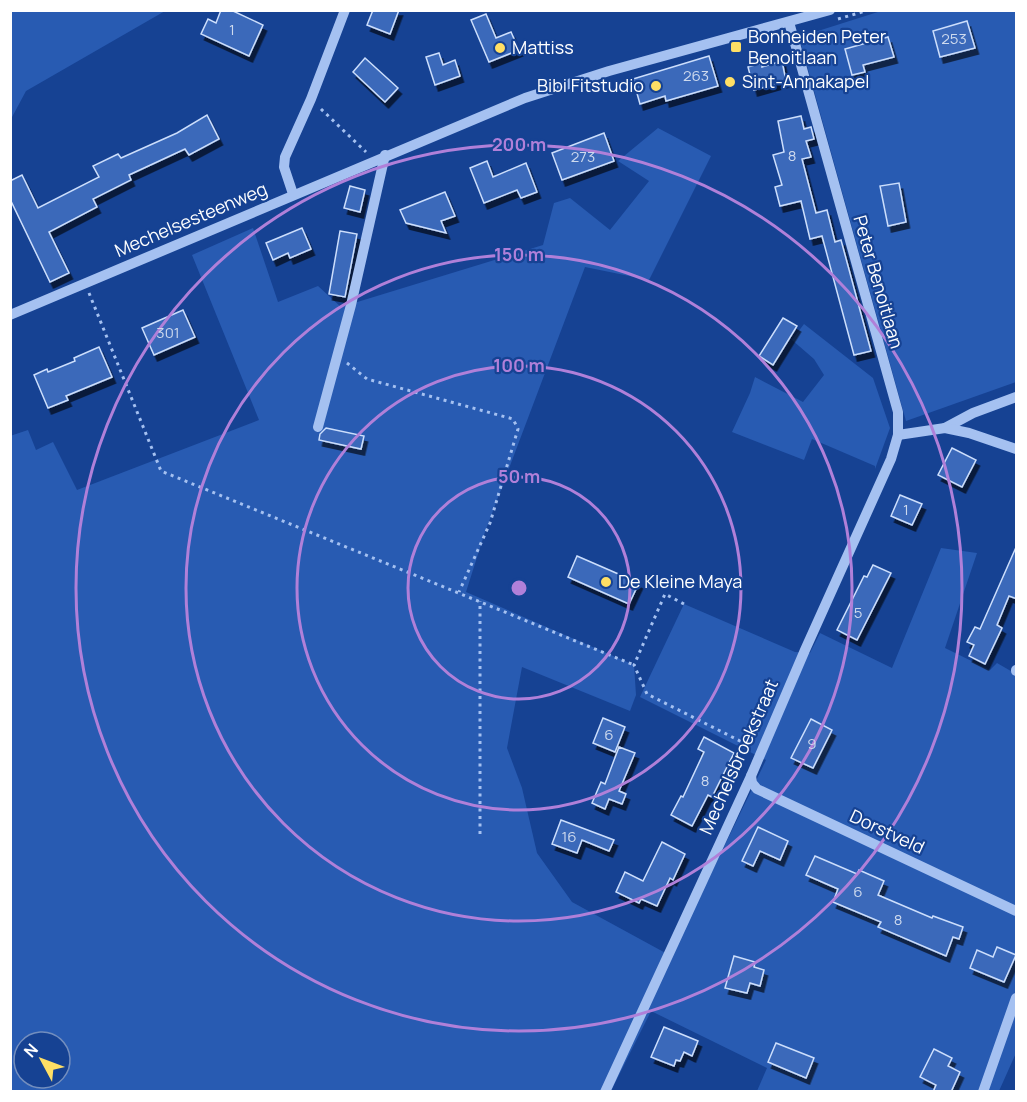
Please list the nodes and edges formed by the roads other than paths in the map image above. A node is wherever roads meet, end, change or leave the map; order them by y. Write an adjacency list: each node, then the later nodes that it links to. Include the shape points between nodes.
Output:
1 (345, 10): 5 (street, via 285,157 284,167)
2 (833, 15): 3 (street, Mechelsesteenweg)
3 (789, 22): 4 (street, Mechelsesteenweg, via 609,70 525,98); 10 (street, Peter Benoitlaan, via 898,412)
4 (379, 158): 5 (street, Mechelsesteenweg); 8 (street, via 351,305)
5 (293, 194): 6 (street, Mechelsesteenweg)
6 (10, 315)
7 (1017, 398): 9 (street, via 973,413)
8 (318, 427)
9 (945, 428): 10 (street); 11 (street)
10 (898, 435): 12 (street, Mechelsbroekstraat, via 891,459)
11 (1017, 449)
12 (751, 776): 13 (street, Dorstveld, via 757,789); 15 (street, Mechelsbroekstraat)
13 (1017, 911)
14 (1017, 998): 16 (street)
15 (605, 1092)
16 (983, 1092)

